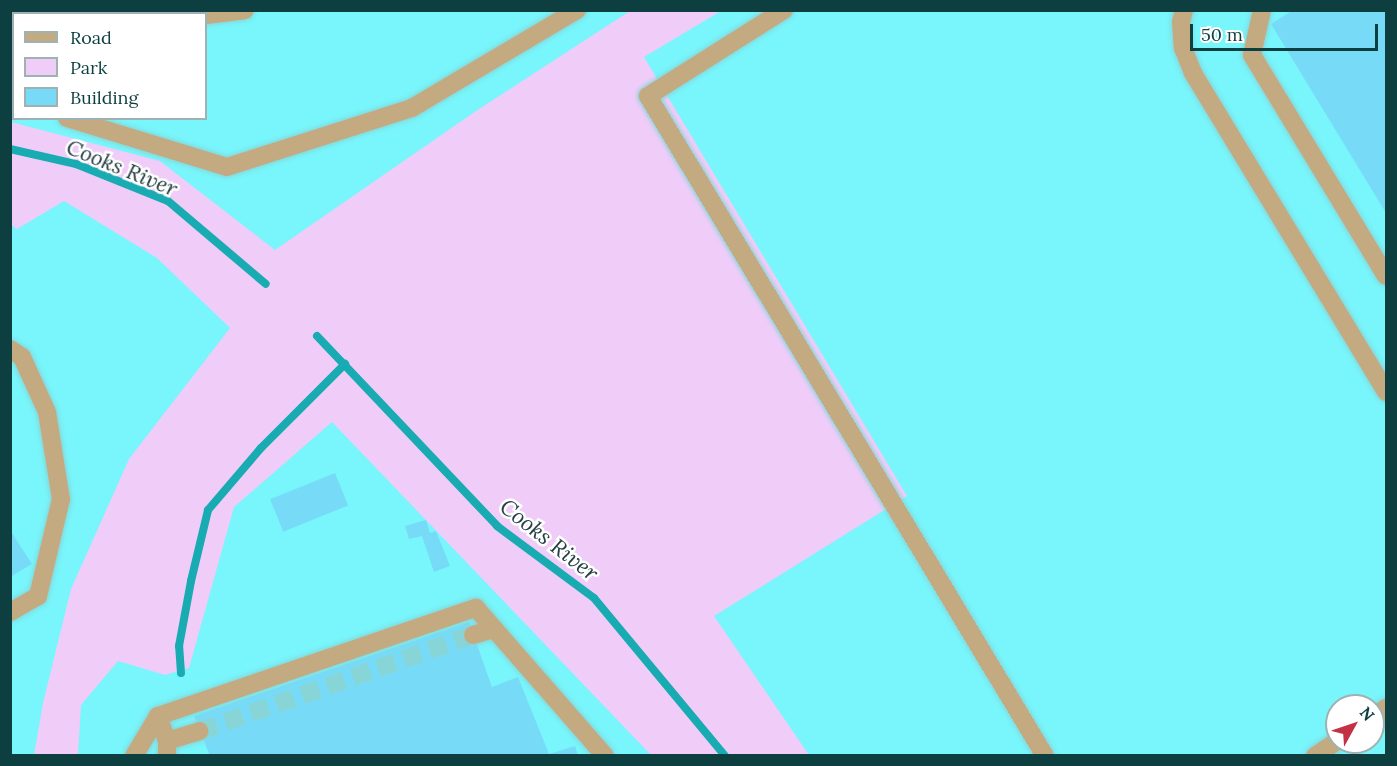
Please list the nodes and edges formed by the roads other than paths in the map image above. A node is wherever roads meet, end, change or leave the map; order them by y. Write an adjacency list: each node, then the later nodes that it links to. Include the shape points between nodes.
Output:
1 (245, 10): 6 (lane)
2 (577, 10): 7 (lane, via 412,108 227,166)
3 (784, 10): 19 (lane, via 648,96)
4 (1184, 10): 10 (lane, via 1180,22 1183,48 1193,73)
5 (1262, 10): 8 (lane, via 1252,55)
6 (207, 15)
7 (74, 120)
8 (1386, 276)
9 (10, 349): 11 (lane, via 22,357 46,412 61,499 38,596)
10 (1386, 392)
11 (10, 612)
12 (494, 629): 13 (lane); 14 (lane, via 476,608); 18 (lane)
13 (473, 635)
14 (158, 716): 16 (lane); 17 (lane)
15 (200, 731): 16 (lane)
16 (167, 748)
17 (134, 756)
18 (606, 756)
19 (1045, 756)

